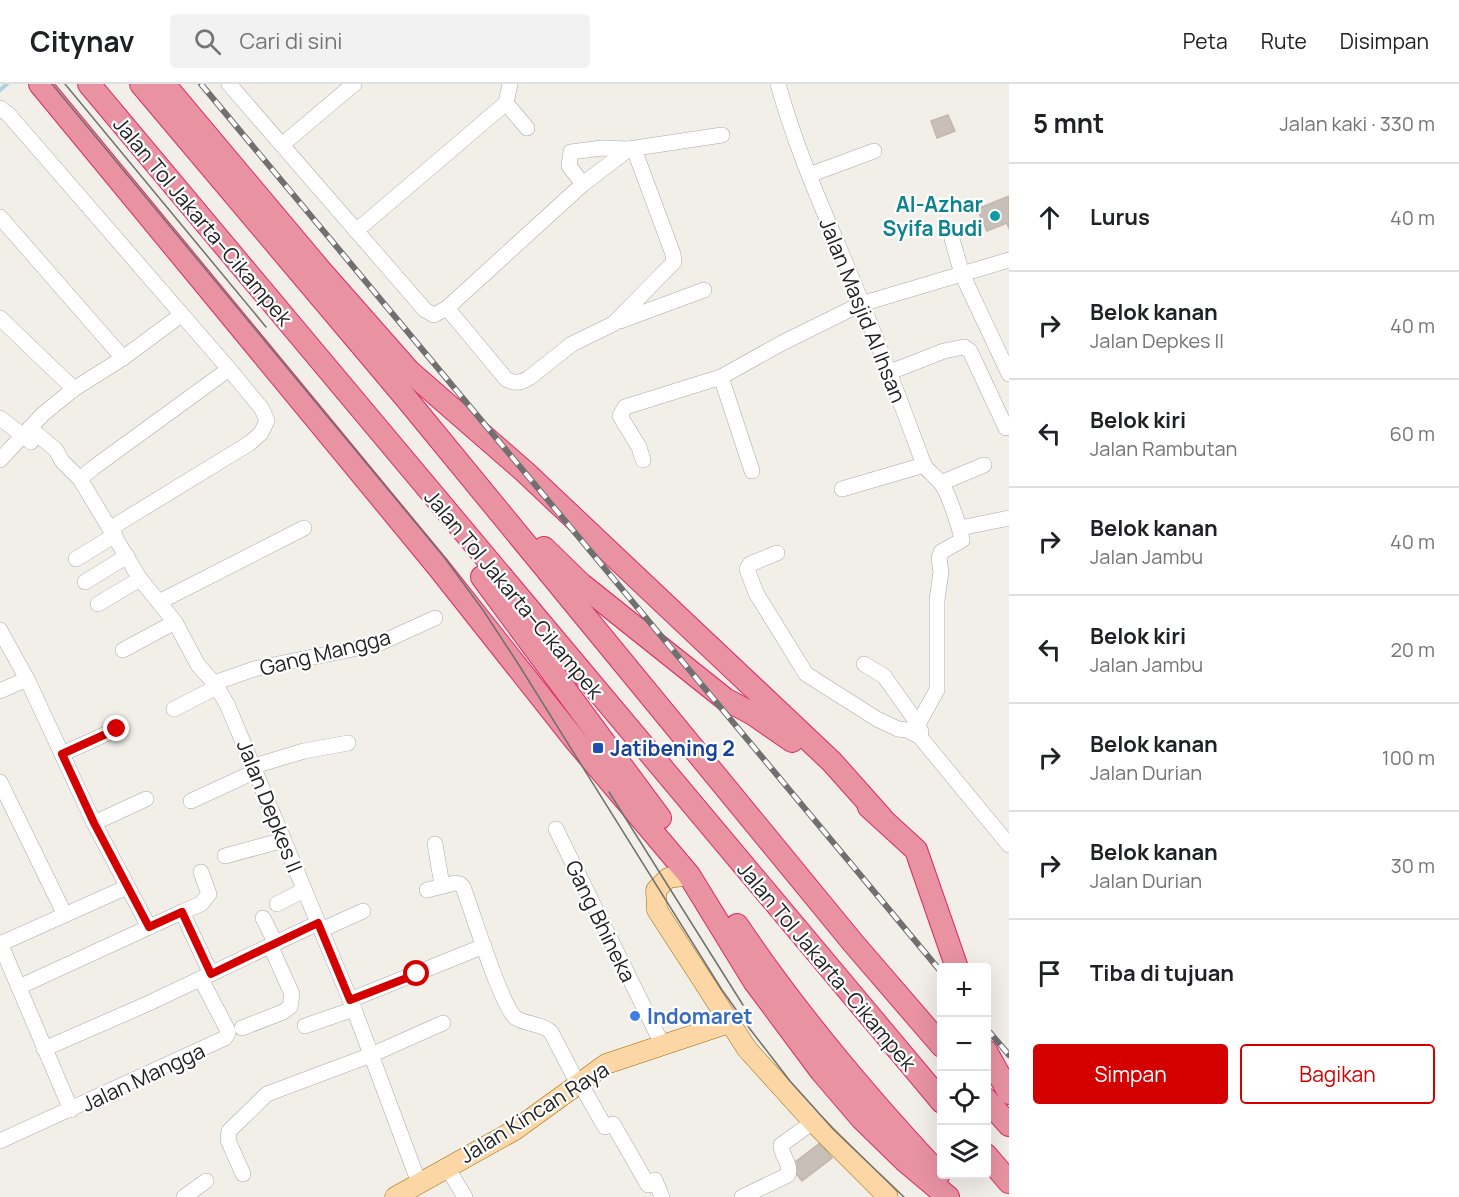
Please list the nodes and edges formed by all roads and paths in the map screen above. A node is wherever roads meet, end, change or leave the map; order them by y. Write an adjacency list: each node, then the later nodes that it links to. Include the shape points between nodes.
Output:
1 (40, 84): 84 (highway)
2 (89, 84): 21 (highway, Jalan Tol Jakarta–Cikampek)
3 (141, 84): 36 (highway, Jalan Tol Jakarta–Cikampek)
4 (164, 84): 76 (highway, via 409,371 525,472 832,762)
5 (229, 84): 13 (street)
6 (354, 84): 13 (street)
7 (510, 84): 9 (street)
8 (778, 84): 16 (street, Jalan Masjid Al Ihsan)
9 (506, 103): 11 (street); 19 (street)
10 (0, 108): 27 (street)
11 (526, 128)
12 (722, 135): 14 (street)
13 (283, 144): 19 (street)
14 (632, 149): 17 (street); 17 (street, via 571,152 569,166); 29 (street, via 674,262)
15 (874, 151): 16 (street)
16 (809, 175): 25 (street, Jalan Masjid Al Ihsan)
17 (583, 184): 26 (street)
18 (0, 217): 30 (street)
19 (356, 231): 26 (street, via 425,310 434,315)
20 (952, 239): 23 (street)
21 (222, 244): 112 (highway, Jalan Tol Jakarta–Cikampek); 131 (highway, via 456,541 836,1060)
22 (1009, 260): 23 (street)
23 (962, 274): 25 (street); 33 (street)
24 (704, 290): 29 (street)
25 (861, 304): 32 (street, Jalan Masjid Al Ihsan); 34 (street)
26 (447, 308): 29 (street, via 513,383 529,378 572,344)
27 (181, 315): 30 (street); 31 (street)
28 (0, 318): 35 (street)
29 (613, 324)
30 (123, 358): 35 (street)
31 (229, 369): 45 (street); 51 (street, via 262,409 267,421 261,433)
32 (890, 372): 38 (street, via 964,347 970,351); 42 (street, Jalan Masjid Al Ihsan)
33 (1009, 374)
34 (721, 377): 41 (street, via 625,407 620,416); 44 (street)
35 (74, 389): 39 (street)
36 (405, 397): 76 (highway, via 510,515 581,584 725,699 783,734); 105 (highway, Jalan Tol Jakarta–Cikampek)
37 (0, 418): 39 (street, Jalan Depkes II)
38 (1006, 428)
39 (27, 432): 40 (street); 45 (street, Jalan Depkes II, via 50,457 62,461)
40 (0, 460)
41 (644, 460)
42 (924, 465): 46 (street, Jalan Masjid Al Ihsan); 47 (street)
43 (984, 465): 46 (street)
44 (752, 471)
45 (81, 479): 51 (street, Jalan Depkes II)
46 (941, 483): 50 (street, Jalan Masjid Al Ihsan)
47 (842, 489)
48 (1009, 518): 50 (street)
49 (304, 528): 57 (street)
50 (960, 528): 69 (street, via 962,540 939,558 937,690)
51 (113, 532): 53 (street, Jalan Depkes II); 54 (street)
52 (777, 553): 69 (street, via 747,569 756,593 806,674 876,719 898,729)
53 (127, 556): 55 (street, Jalan Depkes II); 56 (street)
54 (76, 559)
55 (140, 579): 57 (street, Jalan Depkes II); 58 (street)
56 (85, 582)
57 (159, 602): 60 (street, Jalan Depkes II)
58 (98, 604)
59 (435, 618): 65 (street, Gang Mangga, via 378,644 254,669)
60 (175, 622): 62 (street); 65 (street, Jalan Depkes II, via 198,665)
61 (0, 630): 64 (street)
62 (123, 650)
63 (864, 664): 69 (street, via 884,676)
64 (27, 679): 66 (street); 71 (street)
65 (215, 685): 67 (street, Gang Mangga); 72 (street, Jalan Depkes II)
66 (0, 691)
67 (174, 709)
68 (117, 729): 71 (street)
69 (919, 730): 81 (street)
70 (348, 743): 72 (street, via 304,751)
71 (62, 754): 77 (street)
72 (255, 769): 75 (street); 79 (street, Jalan Depkes II)
73 (0, 782): 90 (street)
74 (146, 799): 77 (street)
75 (191, 801)
76 (881, 817): 97 (highway, via 916,850)
77 (94, 823): 85 (street)
78 (556, 829): 106 (street, Gang Bhineka)
79 (284, 840): 82 (street); 86 (street, Jalan Depkes II)
80 (435, 844): 96 (street, via 434,887 463,887)
81 (1009, 845)
82 (225, 856)
83 (201, 873): 89 (street, via 208,889 207,898)
84 (689, 875): 102 (main road, via 668,878 656,890 657,910); 130 (highway, via 754,981 821,1071 879,1136)
85 (127, 887): 90 (street); 92 (street)
86 (304, 890): 87 (street); 93 (street, Jalan Depkes II)
87 (278, 904)
88 (363, 911): 93 (street)
89 (182, 912): 92 (street); 98 (street)
90 (64, 915): 95 (street)
91 (264, 918): 94 (street)
92 (149, 927): 99 (street)
93 (320, 927): 94 (street); 100 (street, Jalan Depkes II)
94 (273, 944): 98 (street); 104 (street, via 292,994 291,1007)
95 (0, 945): 99 (street)
96 (484, 946): 100 (street); 110 (street, via 509,1010 516,1018 551,1032)
97 (955, 963)
98 (206, 976): 107 (street); 114 (street, Jalan Mangga, via 228,1033 225,1038)
99 (19, 987): 107 (street)
100 (352, 1004): 103 (street); 108 (street, Jalan Depkes II)
101 (443, 1023): 108 (street)
102 (729, 1023): 106 (main road, Jalan Kincan Raya); 115 (main road, via 747,1049)
103 (305, 1026)
104 (242, 1028)
105 (937, 1040)
106 (663, 1046): 110 (main road, Jalan Kincan Raya, via 606,1064)
107 (44, 1049): 114 (street)
108 (371, 1055): 120 (street, via 270,1093 257,1102 229,1131 228,1140); 123 (street, Jalan Depkes II)
109 (991, 1059): 111 (highway)
110 (581, 1087): 119 (main road, Jalan Kincan Raya); 127 (street, via 605,1127 613,1124 648,1185 655,1180)
111 (1009, 1093)
112 (937, 1096)
113 (991, 1104): 116 (highway)
114 (71, 1110): 117 (street, Jalan Mangga)
115 (813, 1122): 128 (street, via 781,1145 788,1174); 129 (main road)
116 (1009, 1125)
117 (0, 1141)
118 (991, 1160): 122 (highway)
119 (447, 1167): 123 (main road, Jalan Kincan Raya); 126 (street)
120 (243, 1174)
121 (206, 1181): 124 (street)
122 (1009, 1182)
123 (419, 1183): 125 (main road, Jalan Kincan Raya)
124 (183, 1197)
125 (395, 1197)
126 (465, 1197)
127 (662, 1197)
128 (742, 1197)
129 (888, 1197)
130 (948, 1197)
131 (961, 1197)

